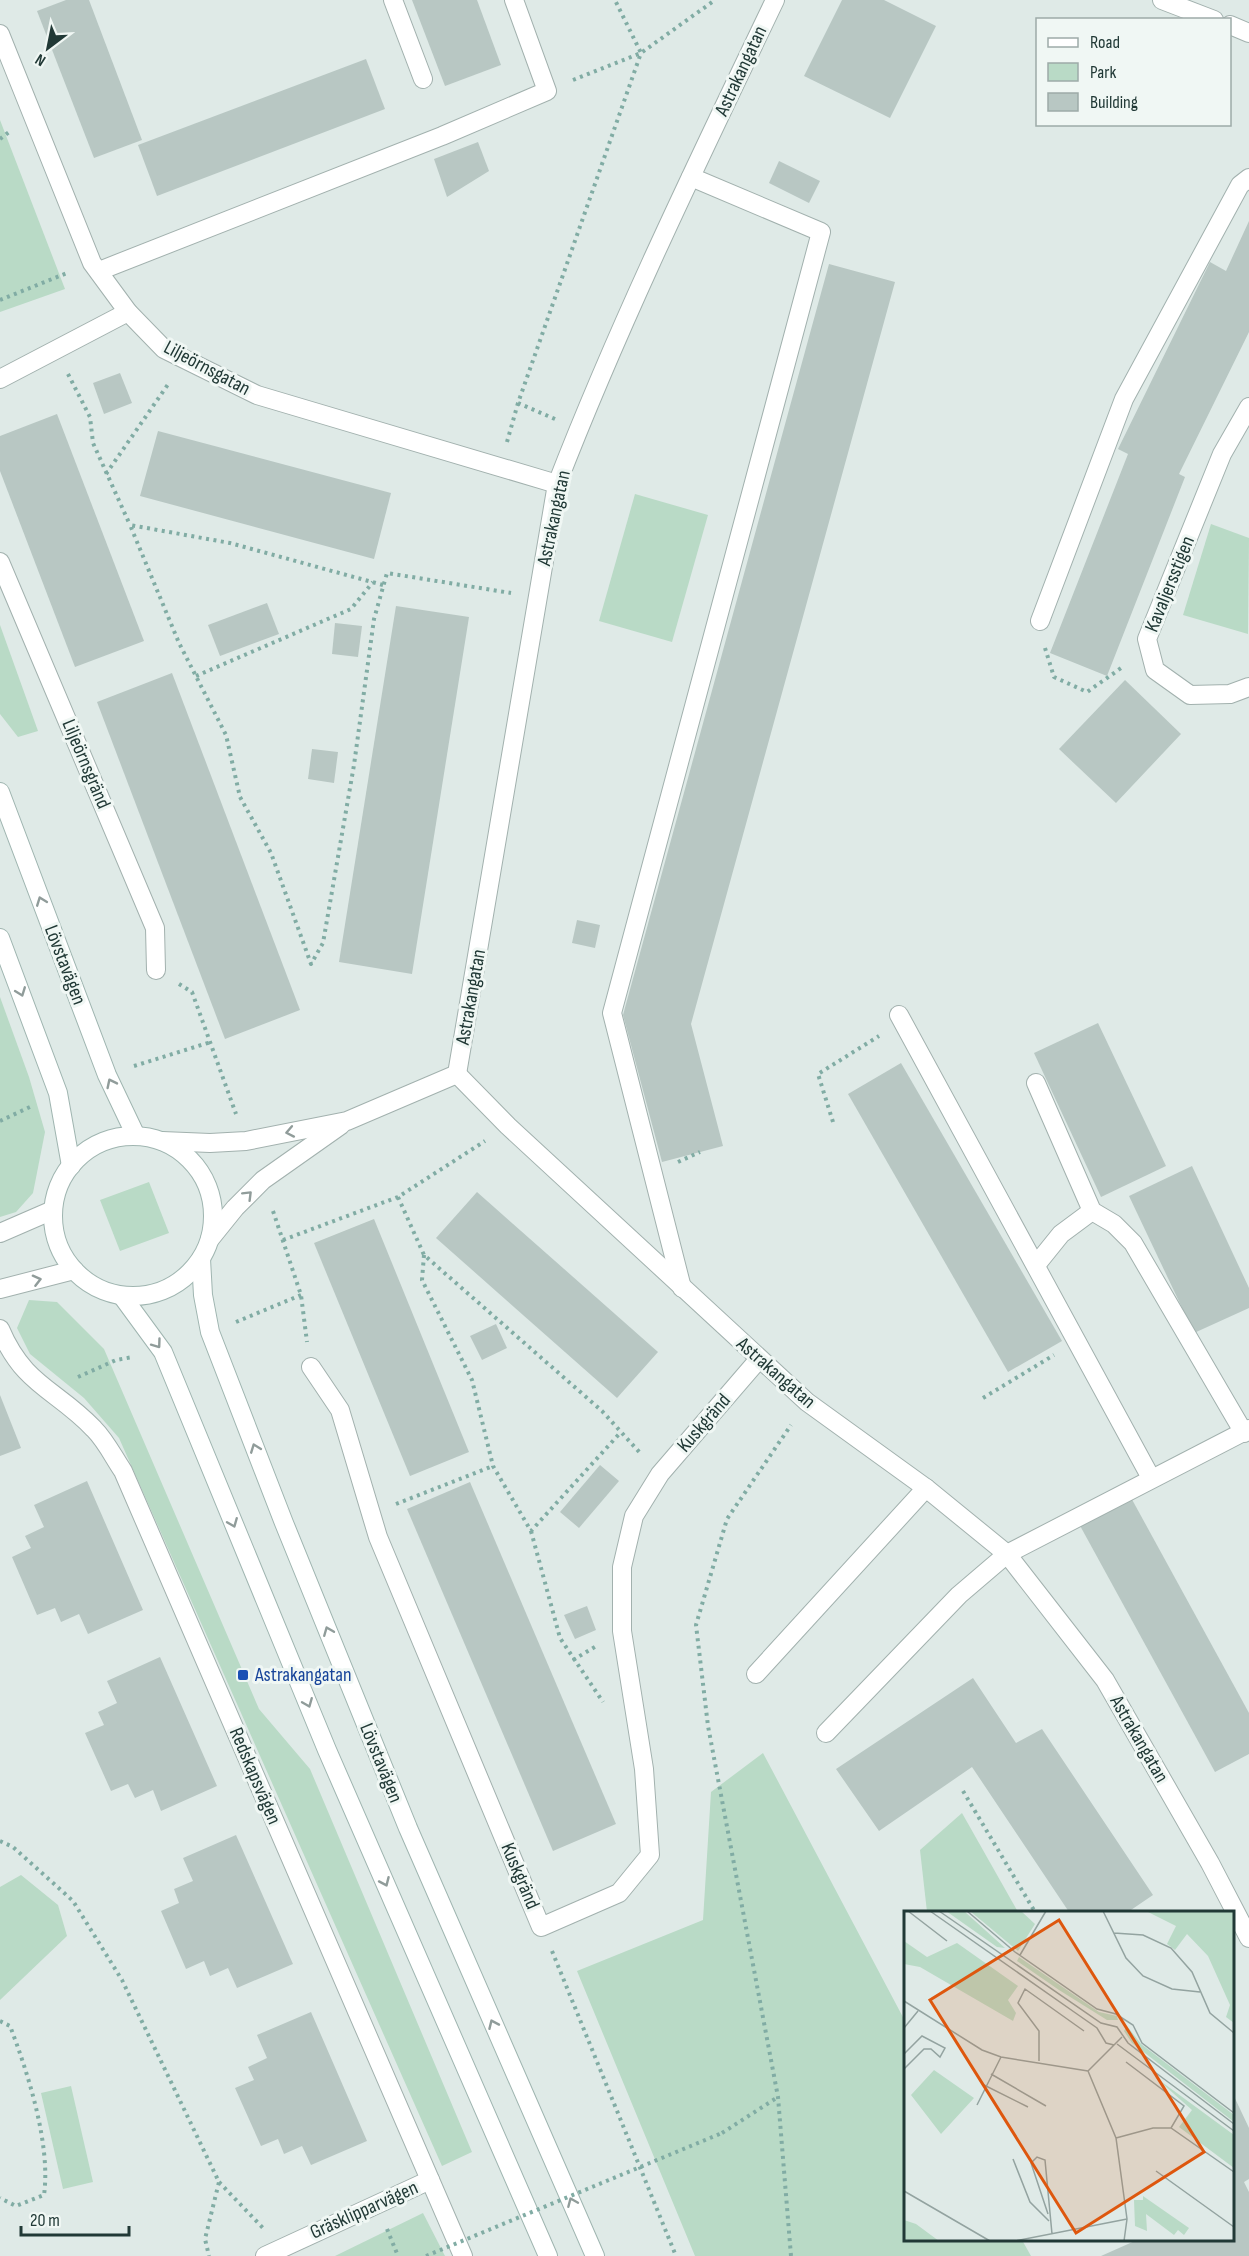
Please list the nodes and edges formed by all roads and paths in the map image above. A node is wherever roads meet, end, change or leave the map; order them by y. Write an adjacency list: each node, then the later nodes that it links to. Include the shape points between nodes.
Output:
1 (393, 0): 12 (street)
2 (514, 0): 13 (street)
3 (615, 0): 11 (path)
4 (715, 0): 11 (path)
5 (775, 0): 14 (street, Astrakangatan)
6 (1162, 0): 7 (street)
7 (1209, 18)
8 (1231, 26): 9 (street)
9 (1249, 33)
10 (0, 34): 16 (street, Liljeörnsgatan)
11 (641, 53): 13 (path); 22 (path)
12 (423, 79)
13 (547, 91): 16 (street, via 442,136)
14 (691, 177): 24 (street, Astrakangatan); 60 (street, via 821,232 612,1013)
15 (1249, 178): 33 (street, via 1240,185 1124,399)
16 (96, 267): 17 (path); 18 (street, Liljeörnsgatan)
17 (0, 300)
18 (128, 312): 19 (street); 20 (street, Liljeörnsgatan, via 164,349)
19 (56, 350): 21 (street); 26 (path, via 90,417 93,443)
20 (185, 359): 25 (street, Liljeörnsgatan, via 257,395); 26 (path)
21 (0, 379)
22 (518, 403): 24 (path); 25 (path)
23 (1249, 407): 34 (street, Kavaljersstigen, via 1222,454)
24 (579, 429): 27 (street, Astrakangatan)
25 (500, 467): 27 (street, Liljeörnsgatan)
26 (106, 474): 28 (path)
27 (557, 484): 32 (street, Astrakangatan)
28 (130, 525): 30 (path, via 230,543); 36 (path)
29 (0, 562): 40 (street, Liljeörnsgränd, via 155,928)
30 (373, 582): 31 (path); 36 (path, via 351,609)
31 (383, 585): 32 (path, via 387,573); 36 (path, via 374,619 323,943 311,964 271,853 240,797 226,735)
32 (538, 597): 42 (street, Astrakangatan)
33 (1040, 621)
34 (1148, 641): 35 (path, via 1119,671 1087,692 1054,677); 37 (street, Kavaljersstigen, via 1155,670 1190,695 1230,694)
35 (1046, 656)
36 (196, 676)
37 (1249, 687)
38 (0, 792): 47 (street, Lövstavägen, one-way to 38, via 107,1074)
39 (0, 938): 49 (street, one-way to 49, via 58,1093)
40 (156, 970)
41 (899, 1015): 45 (path, via 874,1042 818,1074); 58 (street)
42 (457, 1074): 44 (street); 46 (street, Astrakangatan)
43 (1036, 1083): 52 (street)
44 (347, 1120): 48 (street, one-way to 48, via 246,1141); 54 (street, one-way to 44, via 263,1180)
45 (833, 1122)
46 (508, 1126): 50 (path); 60 (street, Astrakangatan)
47 (136, 1136): 48 (street, Lövstavägen); 49 (street, Lövstavägen, via 112,1139 90,1149)
48 (162, 1142): 54 (street, Lövstavägen, via 185,1155 202,1176 211,1196)
49 (71, 1166): 51 (street, Lövstavägen, via 59,1186)
50 (398, 1197): 55 (path); 56 (path)
51 (53, 1210): 53 (street); 59 (street, Lövstavägen, via 54,1232 61,1252)
52 (1092, 1211): 58 (street, via 1061,1234); 69 (street, via 1114,1224 1132,1243)
53 (0, 1233)
54 (210, 1239): 57 (street, Lövstavägen)
55 (283, 1240)
56 (424, 1255): 70 (path); 71 (path, via 422,1280 472,1380)
57 (201, 1258): 62 (street, Lövstavägen, via 181,1281 153,1294); 97 (street, Lövstavägen, one-way to 57, via 408,1828 284,1522 210,1332)
58 (1036, 1265): 64 (street)
59 (74, 1270): 61 (street, one-way to 59); 62 (street, Lövstavägen, via 88,1282)
60 (682, 1288): 65 (street, Astrakangatan)
61 (0, 1289)
62 (122, 1296): 96 (street, one-way to 96, via 163,1352 327,1750)
63 (0, 1329): 88 (street, Redskapsvägen, via 9,1351 26,1373 95,1430 123,1471)
64 (1078, 1340): 67 (path); 73 (street)
65 (759, 1359): 68 (street, Astrakangatan); 72 (street, Kuskgränd)
66 (311, 1367): 75 (street, Kuskgränd, via 340,1410)
67 (983, 1398)
68 (807, 1402): 74 (street, Astrakangatan); 87 (path, via 726,1519 696,1624 708,1726)
69 (1247, 1431): 73 (street)
70 (621, 1432): 72 (path); 76 (path)
71 (493, 1466): 75 (path); 76 (path)
72 (660, 1474): 84 (street, Kuskgränd, via 634,1516 622,1567 622,1631 644,1769 650,1855 619,1893)
73 (1151, 1478): 77 (street)
74 (926, 1488): 77 (street, Astrakangatan); 78 (street)
75 (371, 1514): 84 (street, Kuskgränd)
76 (531, 1531): 79 (path, via 560,1638)
77 (1007, 1554): 80 (street, via 959,1595); 85 (street, Astrakangatan, via 1105,1680)
78 (756, 1674)
79 (607, 1707)
80 (826, 1733)
81 (963, 1791): 83 (path)
82 (0, 1841): 89 (path, via 73,1901 122,1980)
83 (1034, 1911)
84 (542, 1927): 98 (path)
85 (1249, 1938)
86 (0, 2021): 90 (path, via 10,2026 26,2069 47,2170 44,2194 16,2206)
87 (778, 2097): 94 (path, bridge, via 722,2133); 99 (path)
88 (430, 2180): 91 (street, Gräsklipparvägen); 95 (street, Redskapsvägen)
89 (219, 2182): 91 (path); 92 (path, via 205,2240)
90 (0, 2198)
91 (282, 2248): 93 (street, Gräsklipparvägen)
92 (209, 2256)
93 (265, 2256)
94 (426, 2256)
95 (463, 2256)
96 (548, 2256)
97 (595, 2256)
98 (676, 2256)
99 (791, 2256)

